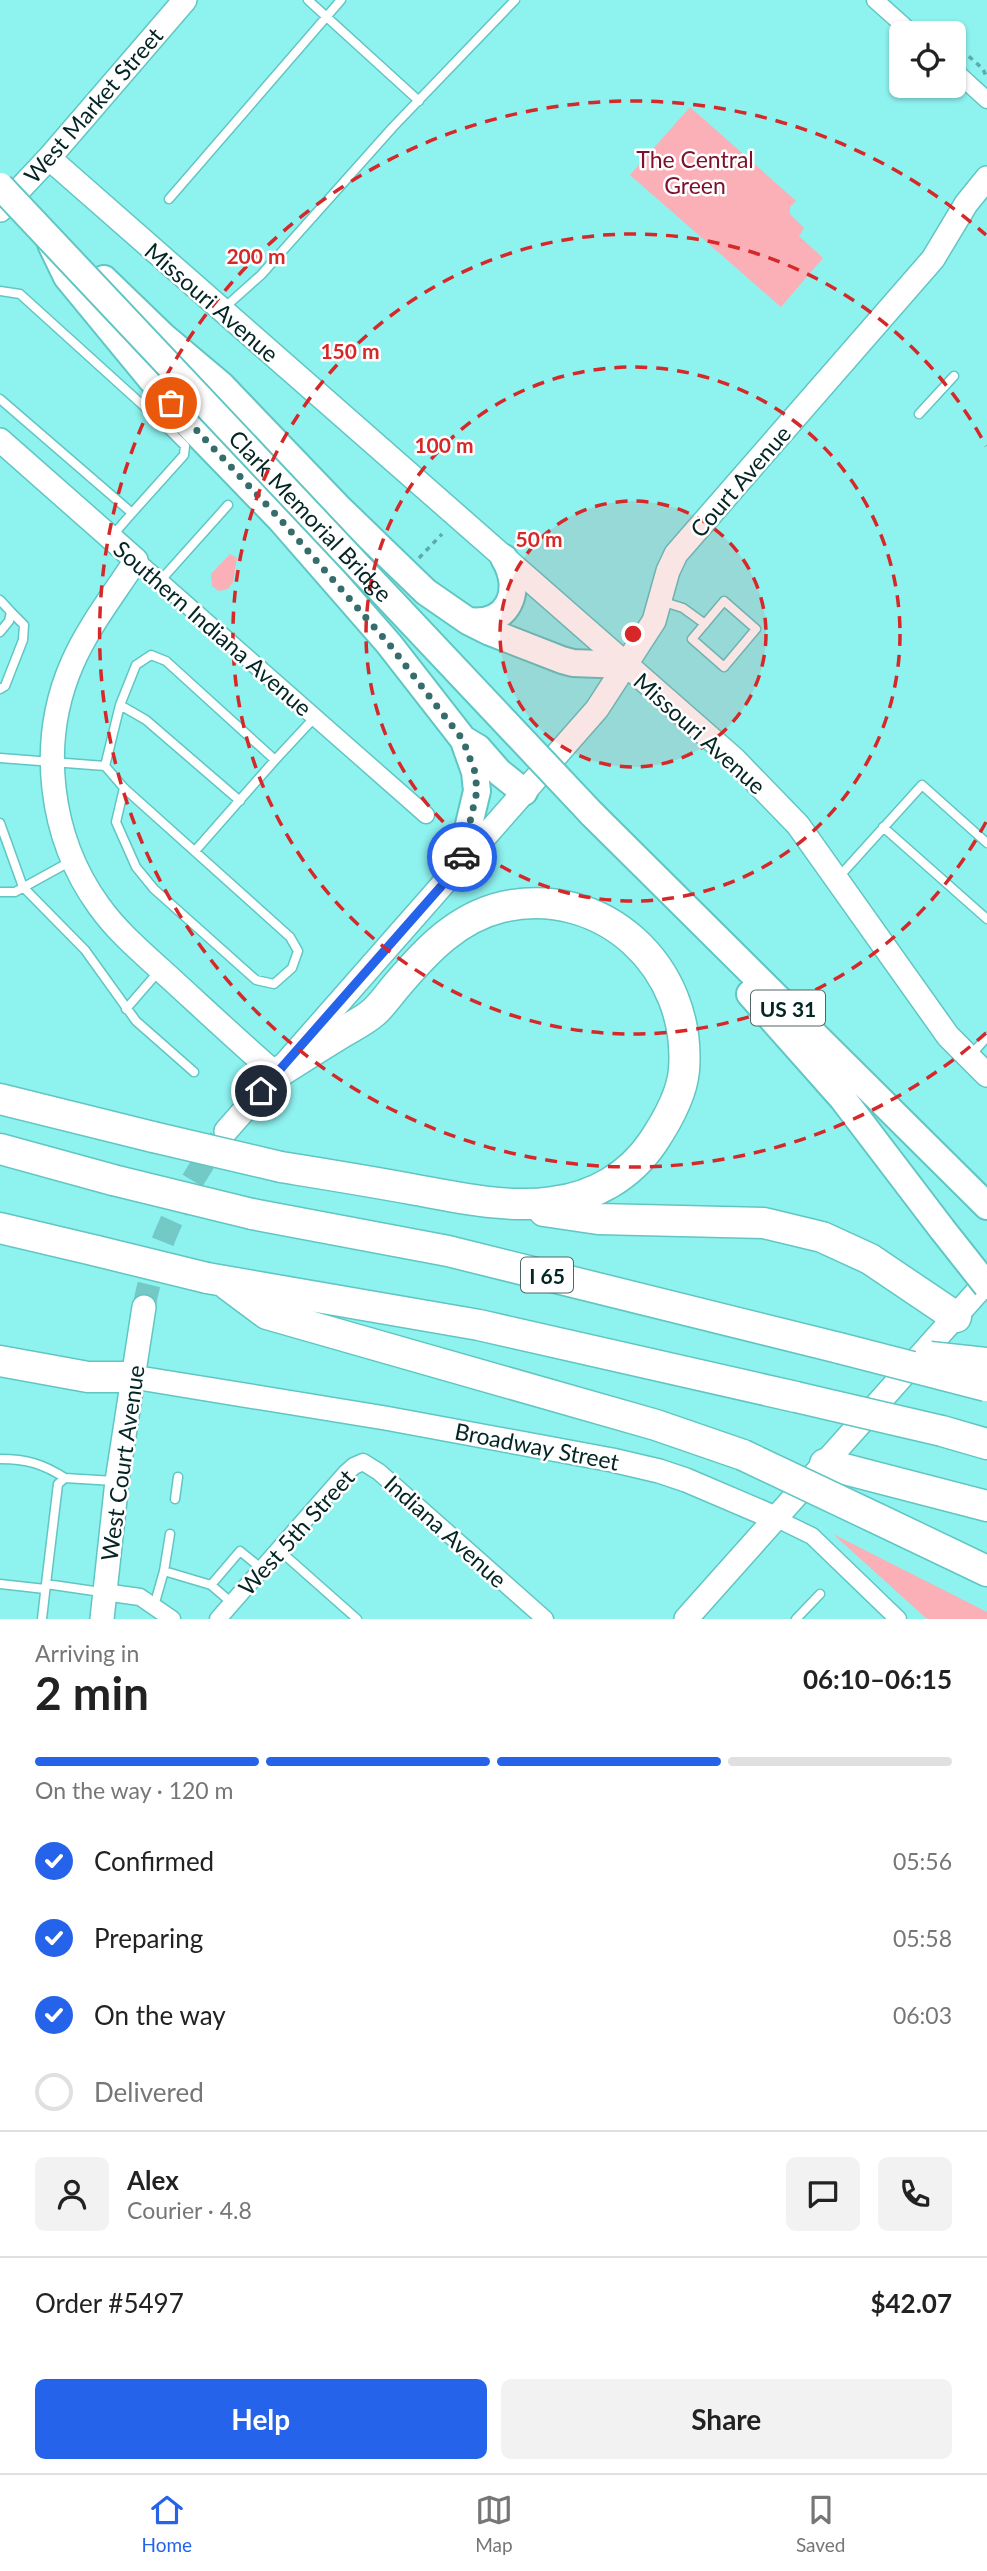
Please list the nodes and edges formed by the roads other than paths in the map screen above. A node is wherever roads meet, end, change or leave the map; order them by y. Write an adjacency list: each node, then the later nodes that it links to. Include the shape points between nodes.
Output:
1 (186, 0): 11 (street, West Market Street)
2 (308, 0): 6 (lane)
3 (341, 0): 6 (lane)
4 (515, 0): 10 (lane)
5 (875, 0): 7 (street)
6 (327, 17): 10 (lane); 14 (lane)
7 (899, 21)
8 (966, 81): 9 (street)
9 (987, 100)
10 (419, 101): 18 (lane, via 261,275)
11 (49, 158): 15 (street, West Market Street); 18 (street, Missouri Avenue)
12 (987, 178): 30 (street, Court Avenue, via 933,259 676,554)
13 (0, 186): 16 (main road, Clark Memorial Bridge / US 31, bridge)
14 (169, 199)
15 (0, 209)
16 (49, 239): 32 (main road, bridge, via 101,276 221,384 411,563 426,592); 39 (main road, via 67,277 188,424 280,519 389,644); 47 (main road, Clark Memorial Bridge / US 31, bridge)
17 (0, 291): 24 (lane, via 20,294 185,446 184,455)
18 (222, 310): 26 (street, Missouri Avenue)
19 (954, 376): 21 (lane)
20 (0, 399): 24 (lane)
21 (919, 414)
22 (0, 440): 25 (street, Southern Indiana Avenue)
23 (228, 505): 28 (lane)
24 (132, 513): 25 (lane)
25 (111, 538): 27 (street, Southern Indiana Avenue)
26 (504, 558): 32 (main road, via 514,582 508,606 486,621); 35 (street, Missouri Avenue)
27 (136, 560): 28 (street, Southern Indiana Avenue); 42 (street, via 71,666 57,709)
28 (160, 581): 38 (street, Southern Indiana Avenue)
29 (0, 600): 31 (lane)
30 (661, 601): 33 (lane, via 683,608); 35 (street, Court Avenue, via 654,621)
31 (11, 612): 34 (lane); 36 (lane, via 24,625 23,640)
32 (468, 621): 35 (main road, via 573,663)
33 (705, 624): 33 (lane, via 724,601 756,629 724,667 692,639)
34 (0, 632)
35 (625, 665): 45 (street, via 597,709); 55 (street, Missouri Avenue, via 734,759 798,825)
36 (0, 689)
37 (120, 705): 41 (lane, via 136,665 151,655 166,661); 43 (lane); 46 (lane, via 146,720)
38 (315, 717): 41 (lane); 48 (street, Southern Indiana Avenue)
39 (463, 740): 45 (main road, via 478,748); 54 (main road, via 477,791)
40 (0, 758): 42 (lane)
41 (275, 760): 46 (lane)
42 (52, 762): 43 (lane); 53 (street, via 55,800)
43 (106, 766): 44 (lane)
44 (124, 788): 52 (lane); 52 (lane, via 117,822 136,867 154,889 256,980 274,984 292,968 298,951 290,937)
45 (524, 792): 54 (street)
46 (240, 801): 52 (lane)
47 (592, 814): 70 (main road, US 31); 73 (main road, US 31, bridge, via 843,1100)
48 (426, 815)
49 (0, 823): 56 (lane)
50 (883, 827): 51 (lane, via 922,785); 55 (lane); 58 (lane)
51 (987, 844)
52 (195, 852)
53 (72, 860): 56 (lane); 59 (street, via 112,924)
54 (459, 866): 64 (street)
55 (836, 880): 62 (street, Missouri Avenue, via 948,1036)
56 (23, 887): 57 (lane); 60 (lane, via 85,950)
57 (0, 892)
58 (987, 919)
59 (161, 969): 60 (lane); 64 (street)
60 (126, 1009): 63 (lane)
61 (987, 1037): 62 (lane)
62 (969, 1058): 65 (street, Missouri Avenue)
63 (194, 1072)
64 (276, 1074): 67 (street); 69 (highway, via 374,1012 437,942 480,915 521,904 555,904 591,912 618,928 643,949 663,978 682,1027 684,1072 661,1130 644,1155 621,1176 587,1194 515,1205)
65 (987, 1075)
66 (0, 1099): 69 (highway, bridge, via 281,1167)
67 (226, 1131)
68 (0, 1149): 78 (highway, I 65, bridge, via 252,1213 448,1251 839,1348)
69 (462, 1198): 75 (highway, via 598,1219 764,1223 799,1231 870,1259)
70 (985, 1205)
71 (0, 1228): 72 (highway, bridge)
72 (214, 1279): 79 (highway, bridge, via 479,1325); 93 (highway, bridge, via 267,1314 656,1425 743,1455)
73 (987, 1284): 75 (street)
74 (144, 1307): 77 (street, West Court Avenue)
75 (956, 1317): 81 (street)
76 (0, 1361): 77 (highway, via 88,1377)
77 (133, 1377): 85 (street, West Court Avenue); 88 (street, Broadway Street, via 619,1461 686,1480)
78 (987, 1379)
79 (987, 1444)
80 (0, 1459): 84 (lane, via 44,1464)
81 (825, 1464): 87 (highway); 88 (street)
82 (379, 1472): 90 (street, West 5th Street, via 363,1462 354,1466); 107 (street, Indiana Avenue)
83 (178, 1477): 86 (lane)
84 (65, 1478): 85 (lane); 96 (lane, via 58,1484)
85 (117, 1481): 97 (street, West Court Avenue)
86 (175, 1499)
87 (987, 1506)
88 (775, 1518): 101 (street, Broadway Street, via 812,1536); 108 (street)
89 (170, 1534): 92 (lane)
90 (278, 1550): 91 (street, West 5th Street); 106 (lane)
91 (262, 1569): 95 (lane, via 240,1551); 99 (street, West 5th Street)
92 (164, 1571): 95 (lane); 100 (lane)
93 (987, 1572)
94 (0, 1584): 96 (lane)
95 (211, 1585): 99 (lane)
96 (46, 1586): 97 (lane); 102 (lane)
97 (104, 1592): 100 (street, via 140,1597); 103 (street, West Court Avenue)
98 (820, 1594): 109 (lane)
99 (232, 1603): 105 (street, West 5th Street)
100 (155, 1606): 104 (street)
101 (896, 1618)
102 (42, 1619)
103 (102, 1619)
104 (172, 1619)
105 (218, 1619)
106 (357, 1619)
107 (545, 1619)
108 (686, 1619)
109 (796, 1619)

